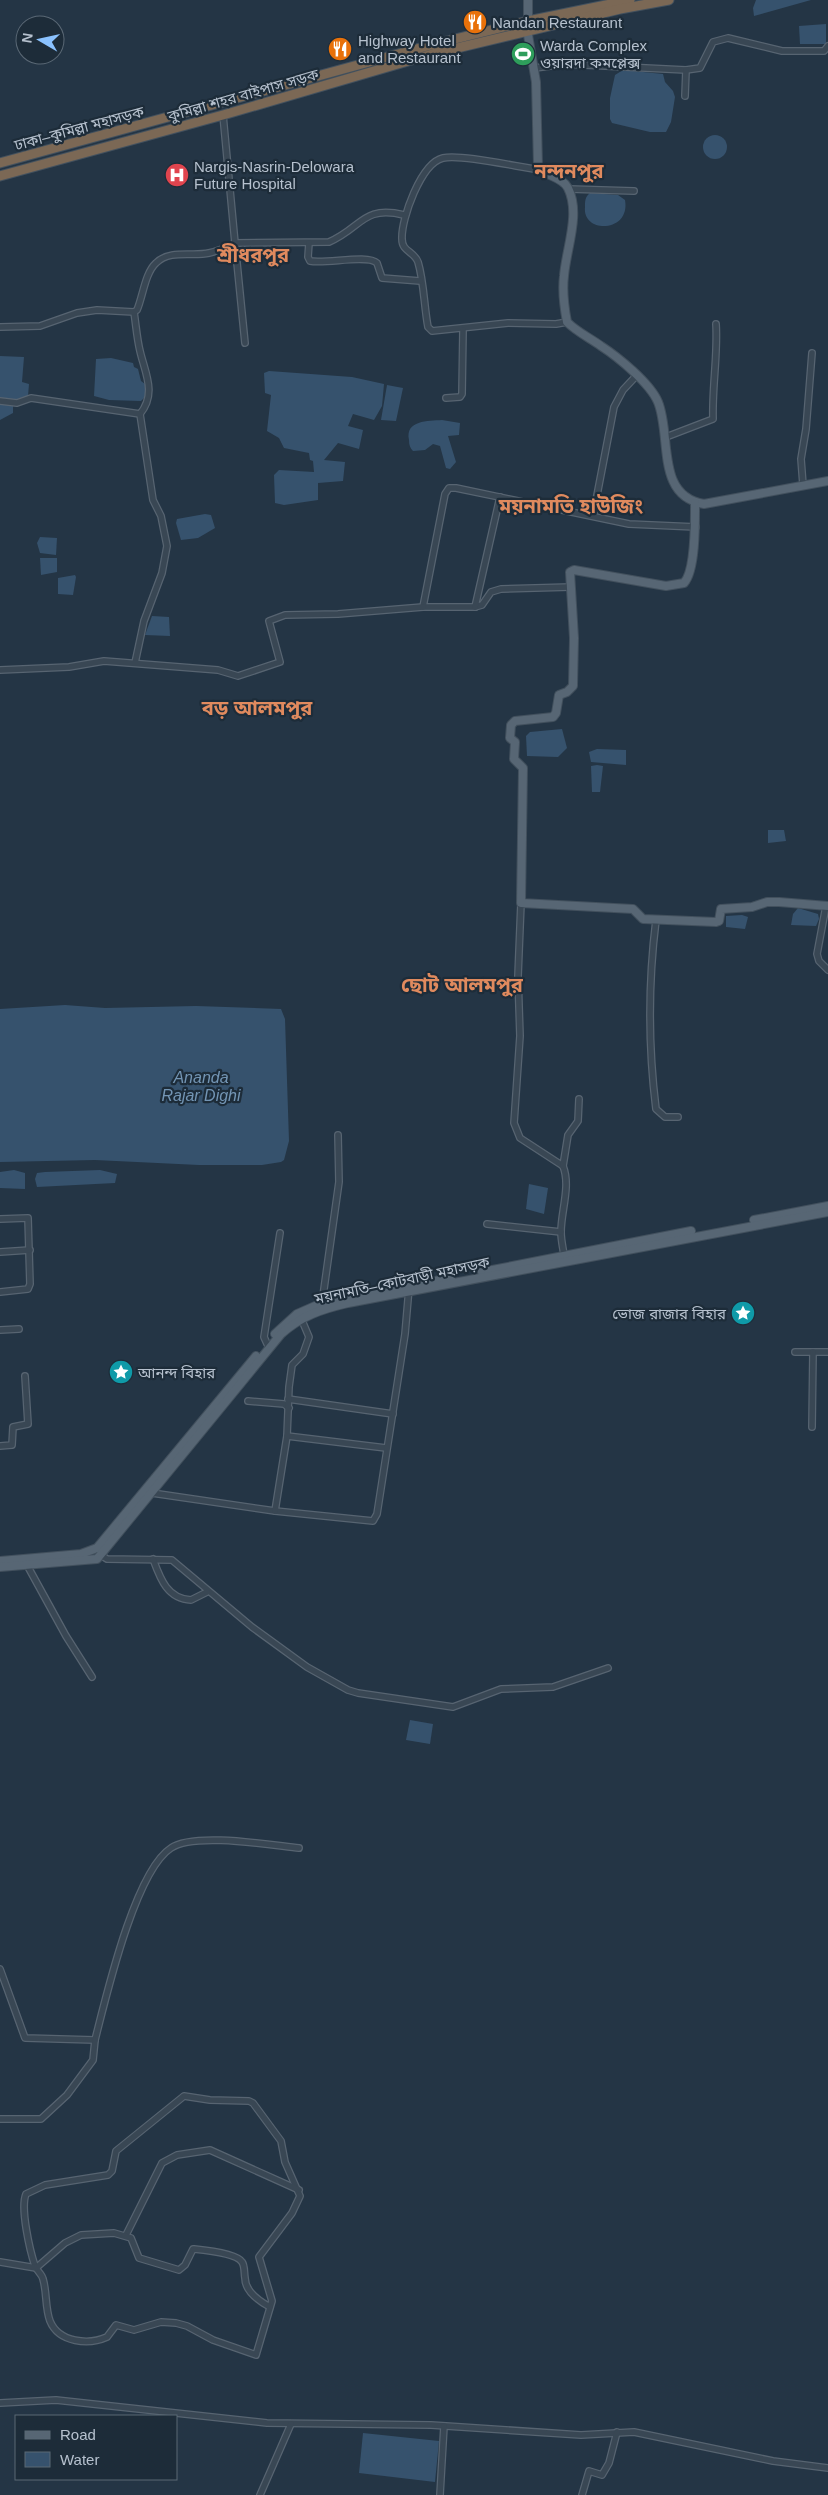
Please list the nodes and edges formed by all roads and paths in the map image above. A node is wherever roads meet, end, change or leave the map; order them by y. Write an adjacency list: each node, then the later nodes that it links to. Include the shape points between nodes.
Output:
1 (528, 0): 6 (main road)
2 (599, 0): 6 (highway)
3 (630, 0): 5 (highway)
4 (669, 0): 5 (highway, কুমিল্লা শহর বাইপাস সড়ক)
5 (619, 4): 7 (highway, via 617,14); 9 (highway, কুমিল্লা শহর বাইপাস সড়ক)
6 (528, 16): 9 (highway, via 427,41 421,44)
7 (528, 35): 9 (highway, via 426,60); 10 (main road)
8 (828, 46): 11 (street, via 824,51 803,52 719,39 709,47 700,68)
9 (421, 53): 13 (highway, কুমিল্লা শহর বাইপাস সড়ক); 14 (highway, ঢাকা–কুমিল্লা মহাসড়ক)
10 (535, 68): 11 (street, via 565,64); 15 (main road, via 537,158)
11 (686, 70): 12 (street)
12 (685, 96)
13 (224, 115): 16 (highway, কুমিল্লা শহর বাইপাস সড়ক); 21 (street)
14 (0, 163)
15 (541, 170): 17 (main road, via 562,181); 19 (street, via 455,157 441,158 422,174)
16 (0, 176)
17 (569, 189): 18 (street); 24 (main road, via 572,231 563,296)
18 (634, 190)
19 (404, 215): 20 (street, via 371,214 340,238); 22 (street, via 403,249 417,261)
20 (309, 243): 21 (street); 22 (street, via 310,261 332,263 370,259 377,263 382,278)
21 (235, 244): 23 (street, via 212,253 180,254 156,263); 28 (street)
22 (420, 281): 27 (street, via 428,326 432,332)
23 (134, 312): 26 (street, via 96,310 40,326); 33 (street, via 140,352 149,382 147,406)
24 (567, 322): 27 (street, via 508,323); 30 (main road)
25 (716, 324): 34 (street, via 718,342 714,364 713,419)
26 (0, 327)
27 (463, 330): 31 (street, via 462,394)
28 (245, 343)
29 (812, 353): 36 (street, via 801,459)
30 (637, 375): 34 (main road, via 658,400); 39 (street, via 623,390 614,407)
31 (446, 398)
32 (0, 401): 33 (street, via 17,403 31,398)
33 (140, 414): 44 (street, via 153,500 161,516 167,546)
34 (666, 437): 38 (main road, via 672,482 686,498)
35 (828, 481): 36 (main road)
36 (803, 486): 38 (main road, via 704,504)
37 (500, 497): 39 (street); 42 (street, via 449,488 445,494); 43 (street)
38 (695, 502): 40 (main road)
39 (593, 516): 40 (street, via 638,525)
40 (696, 527): 41 (main road, via 693,554 684,583 666,586 574,570 570,572)
41 (571, 588): 43 (street, via 501,589 491,592 482,605); 46 (main road, via 573,686 559,695 553,717 515,721 511,725 514,759 523,768)
42 (423, 607): 43 (street); 44 (street, via 285,615 269,620 280,662 244,675)
43 (476, 607)
44 (135, 663): 45 (street, via 104,660 68,667)
45 (0, 670)
46 (521, 903): 48 (main road, via 633,908 640,918); 53 (street, via 520,1045 514,1123 520,1138)
47 (827, 906): 48 (main road, via 767,902 752,907 721,909 718,922); 49 (street, via 818,954 819,961)
48 (656, 920): 51 (street, via 650,992 651,1067 657,1111 665,1117)
49 (828, 970)
50 (579, 1099): 53 (street, via 578,1121 565,1142)
51 (678, 1117)
52 (338, 1135): 65 (street, via 339,1182)
53 (563, 1166): 58 (street, via 565,1204)
54 (828, 1206): 62 (main road, ময়নামতি–কোটবাড়ী মহাসড়ক)
55 (828, 1212): 63 (main road, ময়নামতি–কোটবাড়ী মহাসড়ক)
56 (0, 1219): 60 (street, via 28,1218)
57 (487, 1224): 58 (street)
58 (561, 1232): 62 (street)
59 (280, 1233): 69 (street, via 264,1337)
60 (30, 1250): 61 (street); 64 (street, via 30,1288)
61 (0, 1252)
62 (564, 1256): 63 (main road, ময়নামতি–কোটবাড়ী মহাসড়ক)
63 (409, 1289): 65 (main road, ময়নামতি–কোটবাড়ী মহাসড়ক); 66 (main road, ময়নামতি–কোটবাড়ী মহাসড়ক, via 326,1308); 77 (street)
64 (0, 1292)
65 (322, 1303): 69 (main road, ময়নামতি–কোটবাড়ী মহাসড়ক, via 289,1320)
66 (301, 1318): 69 (main road, ময়নামতি–কোটবাড়ী মহাসড়ক); 74 (street, via 309,1337 303,1354 293,1362)
67 (19, 1329): 68 (street)
68 (0, 1330)
69 (268, 1346): 82 (main road, ময়নামতি–কোটবাড়ী মহাসড়ক)
70 (795, 1352): 71 (street)
71 (814, 1352): 72 (street); 78 (street)
72 (828, 1352)
73 (25, 1376): 80 (street, via 28,1424 13,1427 12,1445)
74 (288, 1399): 76 (street); 77 (street)
75 (248, 1401): 76 (street, via 284,1404)
76 (289, 1408): 79 (street)
77 (393, 1414): 81 (street)
78 (812, 1427)
79 (288, 1436): 81 (street); 83 (street)
80 (0, 1446)
81 (386, 1448): 83 (street, via 377,1514 373,1521)
82 (150, 1491): 83 (street); 84 (main road, ময়নামতি–কোটবাড়ী মহাসড়ক)
83 (274, 1511)
84 (99, 1552): 85 (street, via 107,1559); 86 (main road); 87 (main road, via 90,1561)
85 (153, 1559): 89 (street, via 172,1560); 89 (street, via 160,1580 172,1593 191,1600)
86 (0, 1561)
87 (28, 1564): 88 (main road); 91 (street)
88 (0, 1567)
89 (208, 1592): 90 (street, via 307,1667 358,1693 453,1707 501,1689 553,1687)
90 (608, 1668)
91 (92, 1677)
92 (299, 1848): 94 (street, via 214,1841 192,1841 171,1847 152,1872 129,1919)
93 (0, 1969): 94 (street, via 25,2038)
94 (95, 2040): 95 (street, via 93,2060 67,2095 41,2119)
95 (0, 2119)
96 (299, 2190): 97 (street, via 210,2150 177,2155 162,2163); 99 (street, via 285,2162 281,2141 253,2103 184,2096 116,2151 112,2171 108,2175 44,2185 26,2194 24,2205); 100 (street, via 300,2196 292,2212 259,2257 272,2301)
97 (126, 2235): 99 (street, via 81,2235 65,2243); 100 (street, via 131,2238 139,2258 172,2268 183,2268 193,2249 239,2259 243,2264 246,2285)
98 (0, 2262): 99 (street)
99 (36, 2268): 100 (street, via 43,2277 51,2322 64,2336 81,2343 107,2337 116,2325 134,2330 161,2322 176,2323 256,2355)
100 (270, 2307)
101 (0, 2403): 102 (street, via 56,2400)
102 (291, 2424): 103 (street); 106 (street)
103 (444, 2426): 104 (street, via 581,2435); 107 (street)
104 (617, 2432): 105 (street, via 634,2432 773,2461); 108 (street, via 609,2463 602,2474 589,2471)
105 (828, 2468)
106 (260, 2495)
107 (440, 2495)
108 (582, 2495)

